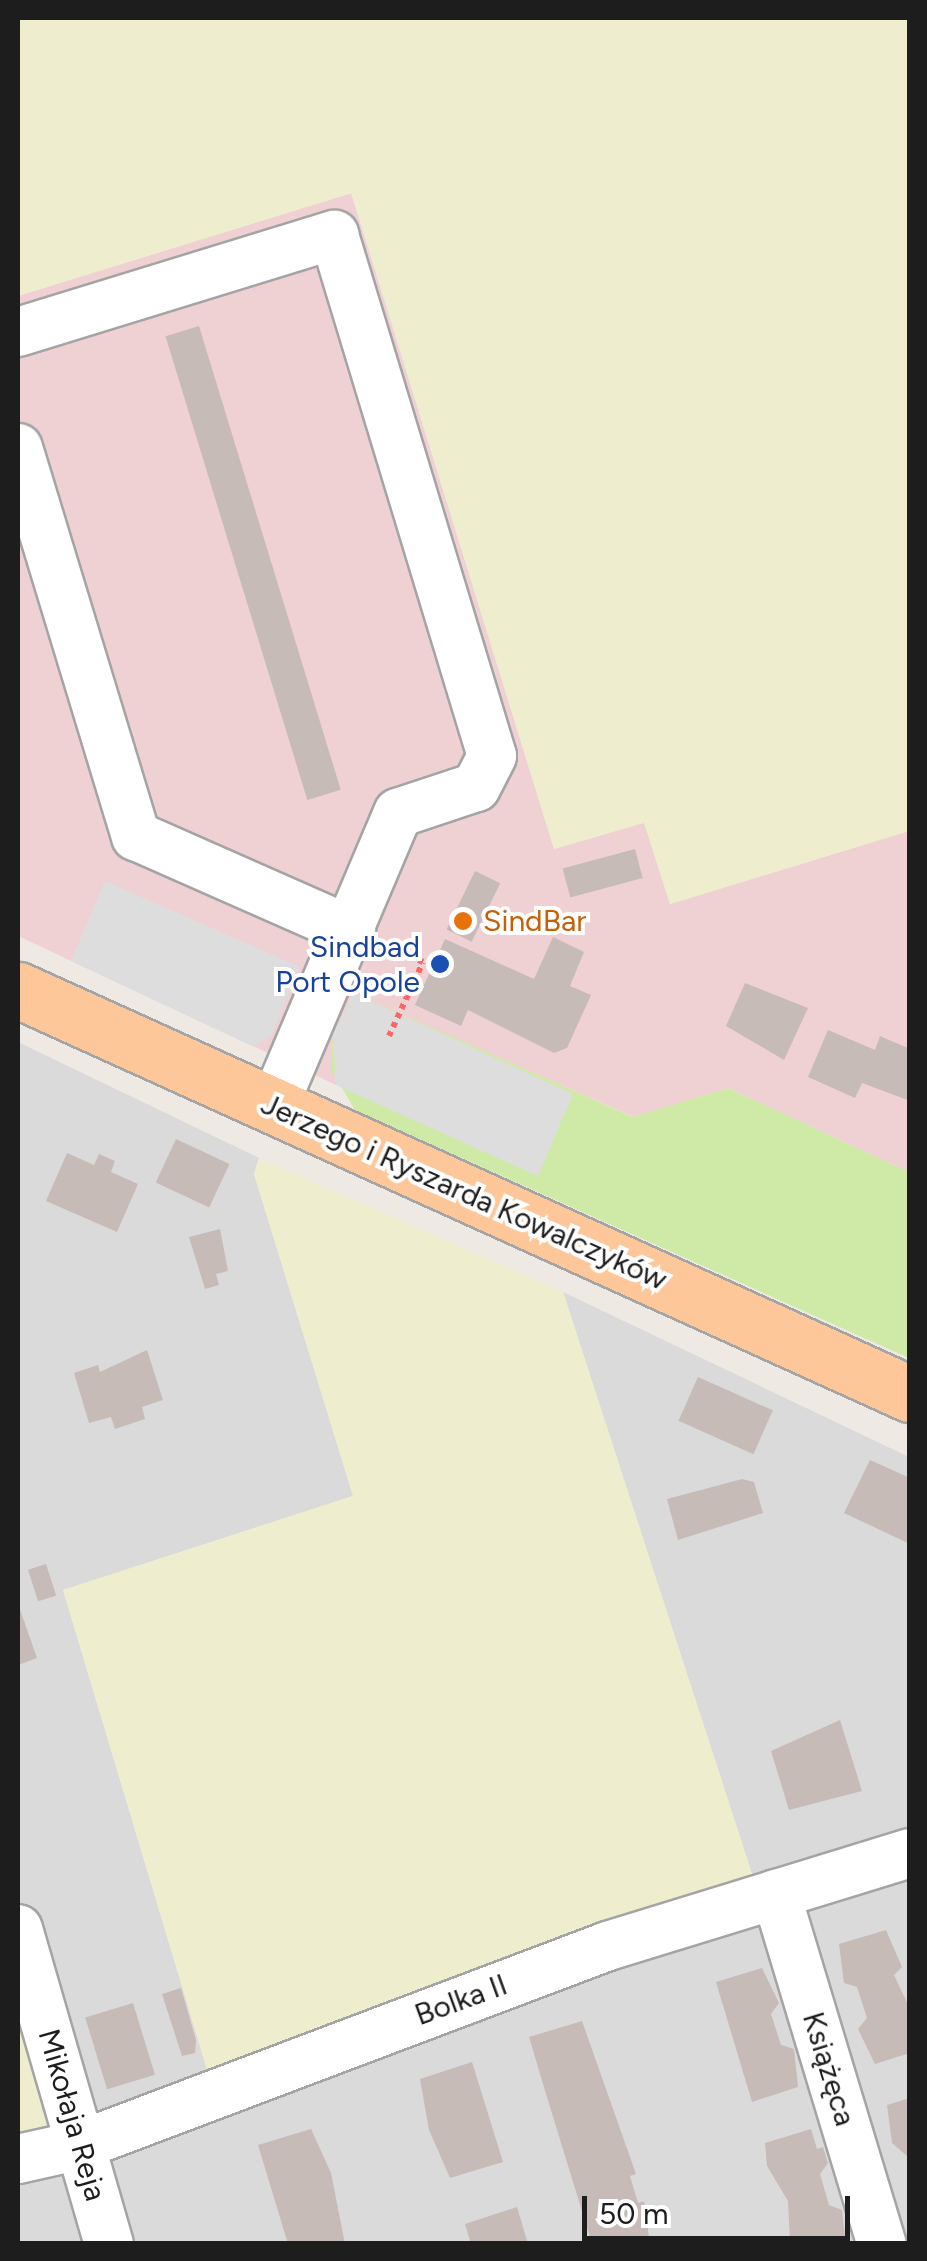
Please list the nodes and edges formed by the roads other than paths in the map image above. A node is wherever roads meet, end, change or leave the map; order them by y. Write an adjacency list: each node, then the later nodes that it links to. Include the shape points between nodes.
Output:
1 (18, 332): 3 (street, via 334,235 492,756 476,787 398,814)
2 (18, 448): 3 (street, via 136,836)
3 (371, 939): 5 (street)
4 (18, 990): 5 (main road, Jerzego i Ryszarda Kowalczyków)
5 (274, 1106): 6 (main road, Jerzego i Ryszarda Kowalczyków)
6 (910, 1394)
7 (910, 1854): 8 (street, Bolka II)
8 (776, 1894): 10 (street, Bolka II, via 540,1971); 13 (street, Książęca)
9 (18, 1929): 10 (street, Mikołaja Reja)
10 (81, 2145): 11 (street, Bolka II); 12 (street, Mikołaja Reja)
11 (18, 2159)
12 (109, 2244)
13 (882, 2244)

